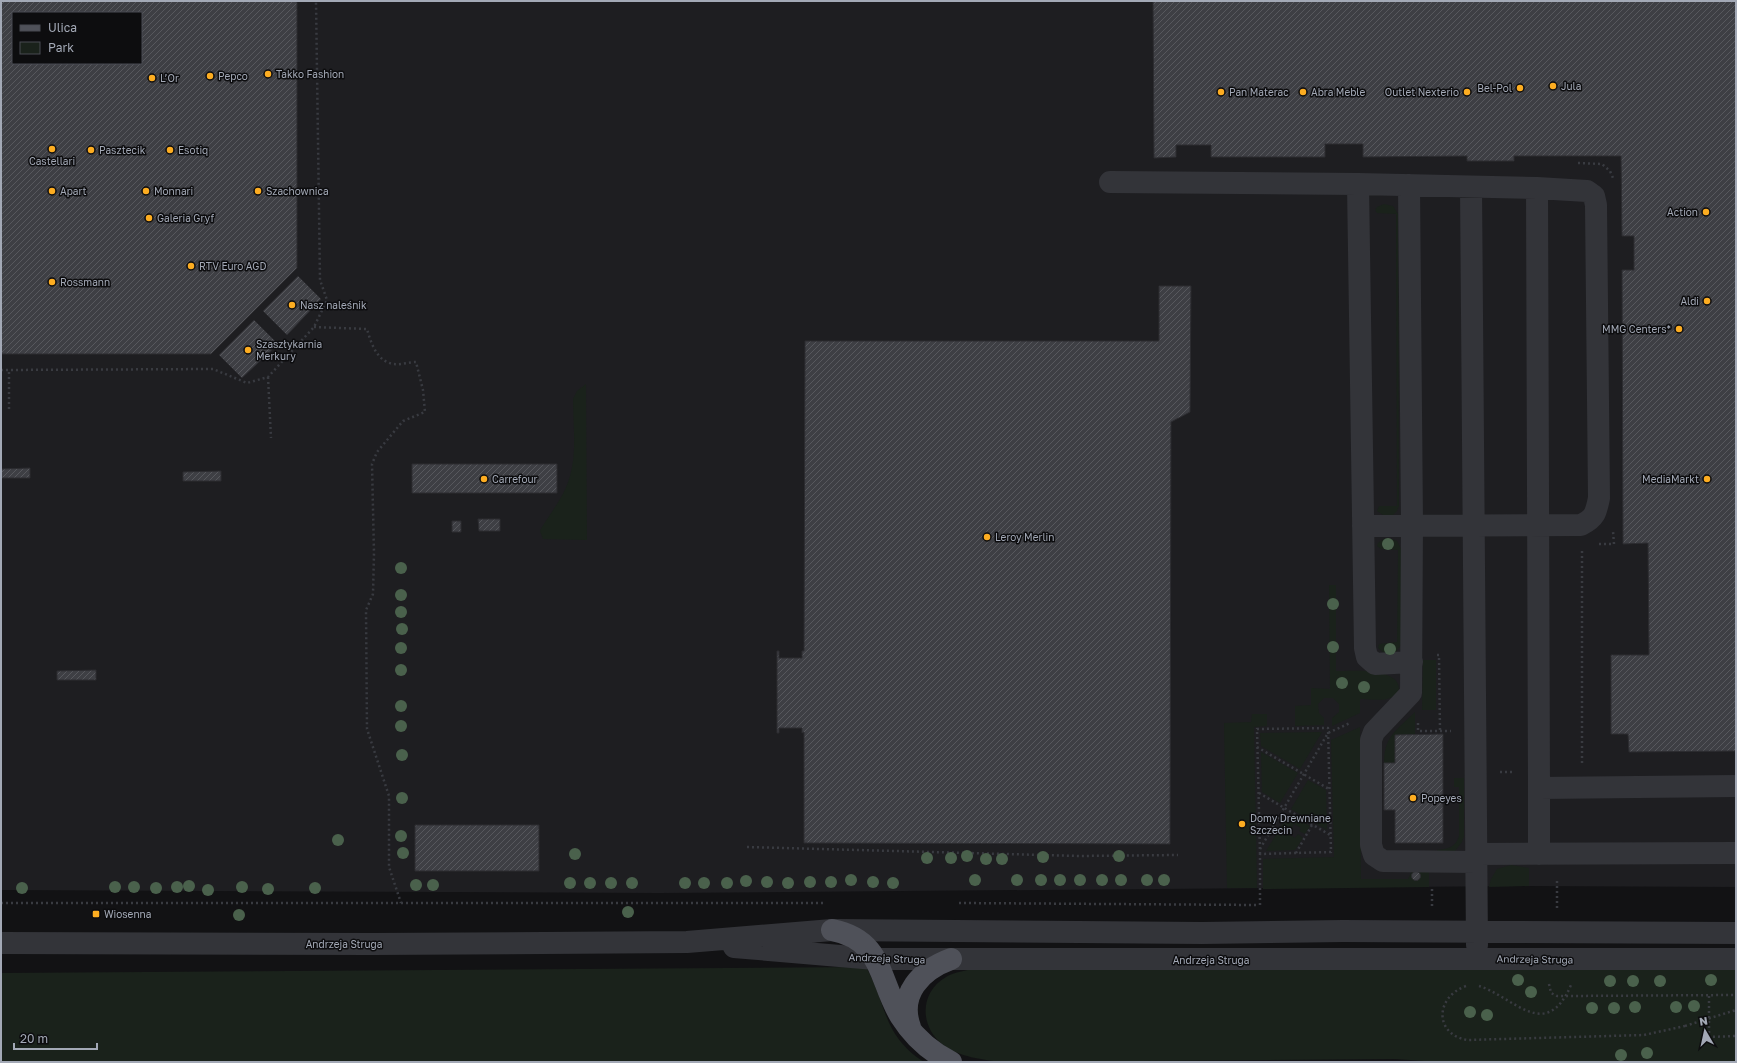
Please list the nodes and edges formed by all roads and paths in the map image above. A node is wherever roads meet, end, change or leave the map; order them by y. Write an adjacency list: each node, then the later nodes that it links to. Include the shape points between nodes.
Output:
1 (316, 1): 9 (path, via 320,280 327,300)
2 (1573, 163): 6 (path, via 1602,164 1610,171)
3 (1110, 182): 4 (street)
4 (1358, 184): 5 (street); 18 (street)
5 (1408, 185): 7 (street); 15 (street)
6 (1612, 185)
7 (1471, 187): 8 (street); 17 (street)
8 (1537, 188): 16 (street); 16 (street, via 1587,191 1594,196 1596,205 1599,498 1596,512 1590,520 1581,525)
9 (314, 327): 12 (path); 45 (path, via 366,329 373,348 384,361 395,364 416,362 423,390 425,412 403,421 376,452 372,464 373,594 366,610 368,730 389,796 389,866)
10 (1, 370): 11 (path)
11 (9, 370): 12 (path, via 213,369 247,383); 13 (path)
12 (268, 377): 14 (path)
13 (9, 409)
14 (271, 438)
15 (1412, 524): 17 (street); 18 (street); 22 (street)
16 (1539, 524): 17 (street); 31 (street)
17 (1474, 525): 44 (street)
18 (1363, 526): 22 (street, via 1367,657 1375,664)
19 (1614, 528): 20 (path, via 1614,544)
20 (1598, 544)
21 (1582, 545): 28 (path)
22 (1412, 662): 23 (street)
23 (1411, 692): 26 (path, via 1418,709 1418,731 1451,731); 44 (street, via 1374,732 1371,740 1372,852 1383,861)
24 (1354, 722): 25 (path)
25 (1328, 733): 27 (path, via 1328,728 1257,729); 29 (path); 32 (path)
26 (1451, 738)
27 (1257, 747): 29 (path); 33 (path)
28 (1582, 770)
29 (1304, 774): 32 (path); 34 (path)
30 (1736, 786): 31 (street)
31 (1539, 788): 43 (street)
32 (1329, 789): 36 (path)
33 (1258, 793): 34 (path); 38 (path)
34 (1284, 808): 35 (path); 38 (path)
35 (1312, 825): 36 (path); 39 (path)
36 (1330, 835): 39 (path, via 1330,852)
37 (747, 847): 41 (path, via 1079,856)
38 (1260, 850): 42 (path)
39 (1296, 853): 42 (path)
40 (1736, 853): 43 (street)
41 (1178, 854)
42 (1260, 854): 46 (path)
43 (1548, 854): 44 (street); 47 (path)
44 (1476, 858): 49 (street)
45 (402, 904)
46 (1260, 905)
47 (1557, 906)
48 (832, 930): 49 (street, Andrzeja Struga); 52 (street, Andrzeja Struga); 53 (main road, via 843,932 861,941 869,948)
49 (1477, 932): 50 (street, Andrzeja Struga); 55 (street)
50 (1736, 933)
51 (1, 942): 52 (street, Andrzeja Struga)
52 (687, 942): 53 (street, Andrzeja Struga)
53 (875, 959): 54 (street, Andrzeja Struga); 62 (main road, via 896,1006)
54 (951, 959): 55 (street, Andrzeja Struga); 62 (main road, via 930,969 913,985 907,1003 907,1015)
55 (1476, 959): 56 (street, Andrzeja Struga)
56 (1736, 959)
57 (1470, 985): 61 (path, bridge, via 1450,994 1443,1008 1446,1027 1458,1038 1467,1040 1644,1036)
58 (1475, 985): 60 (path)
59 (1709, 996): 63 (path, via 1709,1037)
60 (1520, 1008)
61 (1736, 1010)
62 (912, 1032): 64 (main road, via 933,1051)
63 (1736, 1036)
64 (951, 1062)

